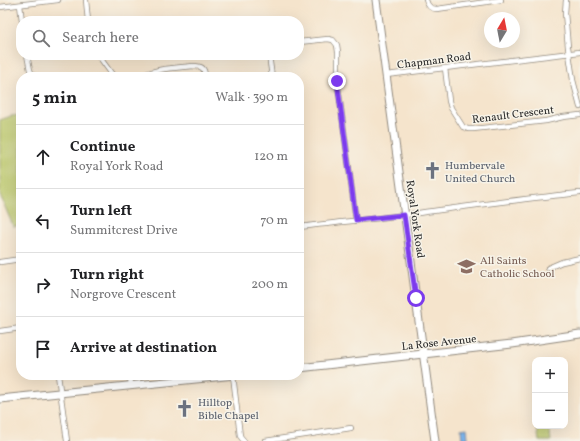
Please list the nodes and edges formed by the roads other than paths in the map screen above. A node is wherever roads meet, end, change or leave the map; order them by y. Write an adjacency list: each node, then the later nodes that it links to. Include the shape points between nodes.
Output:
1 (58, 0): 7 (street)
2 (86, 0): 10 (street)
3 (376, 0): 23 (street, Royal York Road)
4 (426, 0): 5 (street, via 429,7 434,9)
5 (501, 0)
6 (566, 0): 13 (street)
7 (20, 5): 8 (street); 9 (street)
8 (0, 7)
9 (21, 16)
10 (88, 16)
11 (304, 41): 28 (street, via 328,39 337,45 338,86)
12 (580, 52): 13 (street, Chapman Road)
13 (569, 53): 17 (street, Chapman Road); 24 (street)
14 (28, 60): 18 (street)
15 (102, 60): 19 (street)
16 (270, 60): 22 (street)
17 (445, 68): 23 (street, Chapman Road); 25 (street, Renault Crescent, via 450,104 463,127 468,129)
18 (31, 72)
19 (110, 72)
20 (152, 72): 21 (street, via 198,66)
21 (205, 72)
22 (272, 72)
23 (386, 75): 27 (street, Royal York Road)
24 (580, 107)
25 (580, 115)
26 (580, 194): 27 (street)
27 (404, 215): 28 (street); 37 (street, Royal York Road)
28 (356, 220): 29 (street)
29 (304, 226)
30 (580, 258): 33 (street)
31 (16, 260): 32 (street)
32 (0, 262)
33 (548, 268)
34 (16, 329): 35 (street)
35 (0, 331)
36 (580, 334): 37 (street, La Rose Avenue)
37 (423, 354): 38 (street, La Rose Avenue); 50 (street, Royal York Road)
38 (304, 367)
39 (59, 380): 44 (street)
40 (130, 380): 43 (street)
41 (187, 380): 43 (street)
42 (234, 380): 48 (street, via 240,436)
43 (131, 386): 44 (street)
44 (60, 393): 45 (street); 47 (street)
45 (0, 398)
46 (351, 428): 49 (street)
47 (67, 441)
48 (244, 441)
49 (265, 441)
50 (435, 441)

